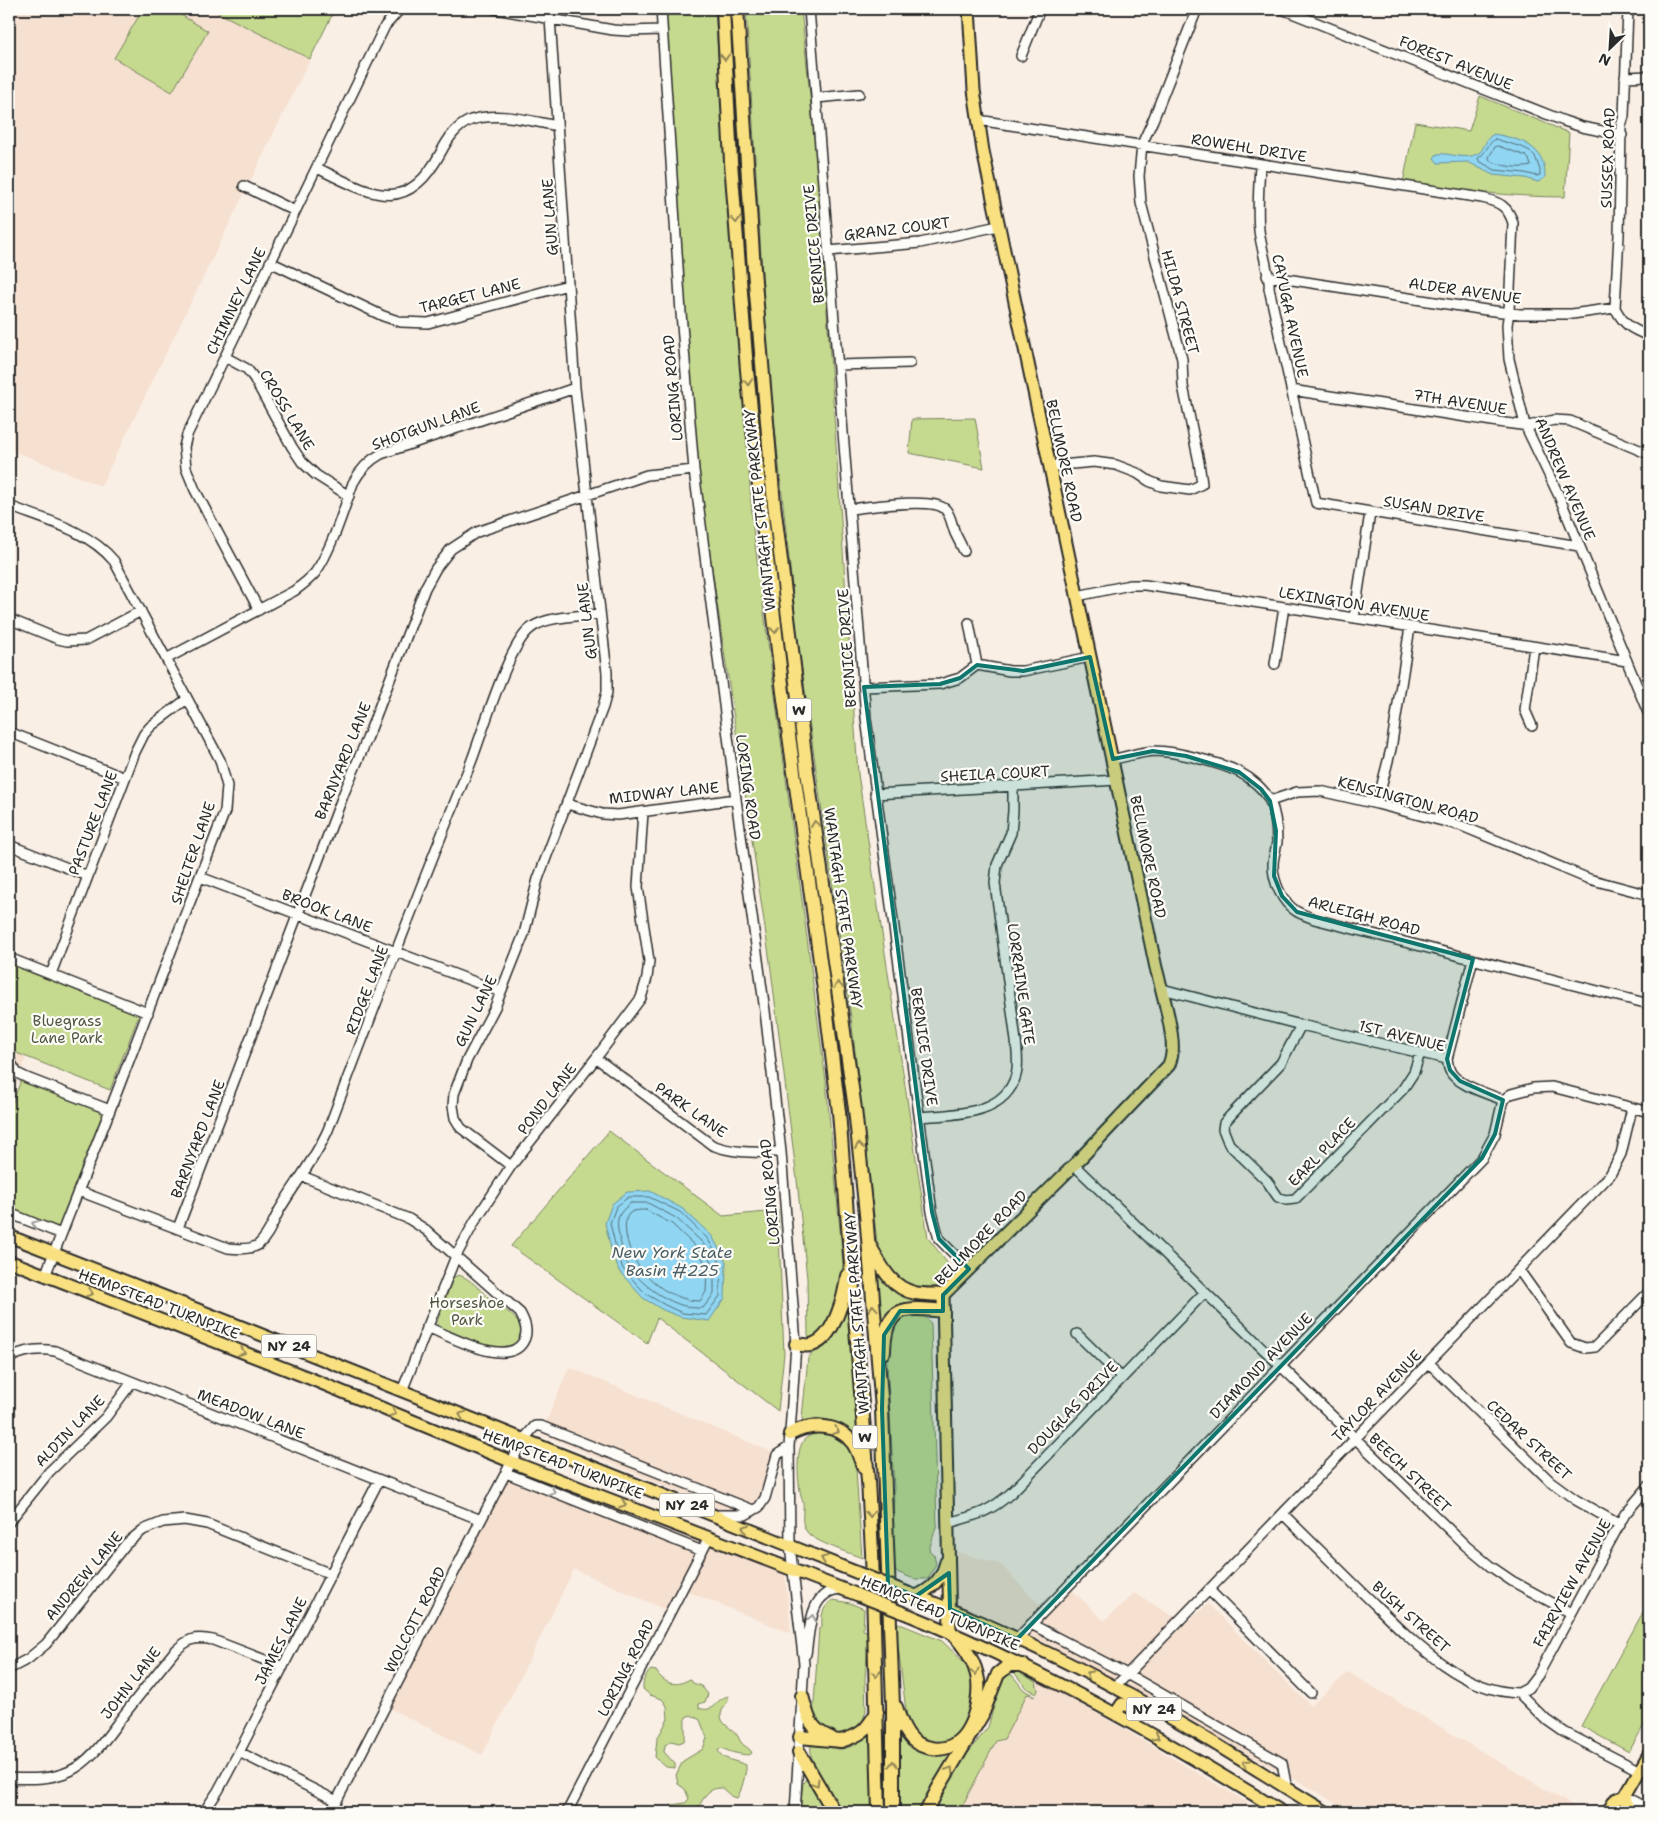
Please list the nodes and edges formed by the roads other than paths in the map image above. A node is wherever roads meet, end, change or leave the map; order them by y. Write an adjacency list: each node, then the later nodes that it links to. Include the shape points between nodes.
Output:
1 (400, 9): 24 (street, CHIMNEY LANE, via 385,26)
2 (495, 9): 12 (street)
3 (661, 9): 13 (street, LORING ROAD)
4 (723, 9): 115 (highway, WANTAGH STATE PARKWAY / W, one-way to 115, via 746,360 784,702 836,1093)
5 (737, 9): 116 (highway, WANTAGH STATE PARKWAY / W, one-way to 5, via 855,1109 807,771 774,504 754,270)
6 (809, 9): 18 (street, BERNICE DRIVE)
7 (969, 9): 19 (main road, BELLMORE ROAD)
8 (1040, 9): 14 (street)
9 (1197, 9): 22 (street, HILDA STREET)
10 (1282, 9): 21 (street, FOREST AVENUE, via 1564,121)
11 (1628, 9): 16 (street, SUSSEX ROAD)
12 (550, 18): 13 (street, via 621,31); 20 (street, GUN LANE)
13 (662, 30): 44 (street, LORING ROAD)
14 (1021, 56)
15 (1649, 76): 16 (street)
16 (1625, 77): 21 (street, SUSSEX ROAD)
17 (859, 94): 18 (street)
18 (816, 98): 29 (street, BERNICE DRIVE)
19 (978, 120): 22 (street, ROWEHL DRIVE); 28 (main road, BELLMORE ROAD)
20 (557, 126): 24 (street, via 497,116 469,121 448,138 431,171 422,180 396,194 369,192); 32 (street, GUN LANE)
21 (1622, 135): 33 (street, SUSSEX ROAD)
22 (1142, 144): 23 (street, ROWEHL DRIVE); 43 (street, HILDA STREET, via 1138,176 1141,203 1182,359 1183,386 1202,484 1190,490 1162,486 1116,465 1094,462)
23 (1260, 164): 27 (street, ROWEHL DRIVE, via 1488,199 1501,204); 31 (street, CAYUGA AVENUE, via 1259,230)
24 (317, 168): 26 (street, CHIMNEY LANE)
25 (244, 186): 26 (street)
26 (295, 211): 30 (street, CHIMNEY LANE)
27 (1510, 213): 34 (street, ANDREW AVENUE, via 1513,223)
28 (998, 226): 29 (street, GRANZ COURT, via 920,243); 43 (main road, BELLMORE ROAD)
29 (828, 251): 38 (street, BERNICE DRIVE)
30 (270, 262): 32 (street, TARGET LANE, via 384,316 415,324); 36 (street, CHIMNEY LANE)
31 (1267, 276): 34 (street, ALDER AVENUE); 40 (street, CAYUGA AVENUE)
32 (568, 285): 39 (street, GUN LANE)
33 (1615, 308): 34 (street, ALDER AVENUE, via 1572,314); 35 (street, via 1630,328)
34 (1509, 312): 41 (street, ANDREW AVENUE, via 1509,359)
35 (1649, 336)
36 (225, 357): 47 (street, CROSS LANE, via 247,369 254,378 302,462); 55 (street, CHIMNEY LANE, via 187,435 184,460 195,490)
37 (910, 363): 38 (street)
38 (838, 366): 49 (street, BERNICE DRIVE)
39 (575, 388): 46 (street, GUN LANE); 47 (street, SHOTGUN LANE, via 381,454 370,460 359,473)
40 (1291, 390): 41 (street, 7TH AVENUE); 45 (street, CAYUGA AVENUE)
41 (1525, 425): 42 (street, 7TH AVENUE, via 1570,421); 51 (street, ANDREW AVENUE)
42 (1649, 454)
43 (1050, 466): 53 (main road, BELLMORE ROAD)
44 (694, 470): 46 (street, BARNYARD LANE, via 647,475); 78 (street, LORING ROAD)
45 (1309, 473): 50 (street, SUSAN DRIVE, via 1316,503)
46 (586, 495): 57 (street, GUN LANE); 87 (street, BARNYARD LANE, via 477,532 451,549 436,568 425,588)
47 (349, 496): 55 (street, SHOTGUN LANE, via 328,550 314,574 294,591)
48 (9, 506): 56 (street, SHELTER LANE, via 78,533 106,551)
49 (850, 509): 52 (street, via 937,504 949,514); 68 (street, BERNICE DRIVE)
50 (1370, 512): 51 (street, SUSAN DRIVE); 58 (street)
51 (1579, 546): 65 (street, ANDREW AVENUE)
52 (964, 551)
53 (1077, 596): 54 (street, LEXINGTON AVENUE, via 1145,585); 63 (main road, BELLMORE ROAD)
54 (1284, 607): 58 (street, LEXINGTON AVENUE); 66 (street)
55 (260, 610): 64 (street, SHOTGUN LANE)
56 (141, 611): 59 (street, via 86,640 58,639); 64 (street, SHELTER LANE)
57 (600, 614): 80 (street, GUN LANE, via 606,692); 88 (street, RIDGE LANE, via 544,621 520,639)
58 (1354, 618): 61 (street, LEXINGTON AVENUE)
59 (9, 619)
60 (969, 623): 67 (street)
61 (1410, 627): 62 (street, LEXINGTON AVENUE); 81 (street, via 1391,749)
62 (1534, 647): 65 (street, LEXINGTON AVENUE); 71 (street, via 1525,710)
63 (1090, 657): 67 (street, via 1023,671); 73 (main road, BELLMORE ROAD)
64 (166, 659): 69 (street, SHELTER LANE)
65 (1627, 661): 70 (street, ANDREW AVENUE)
66 (1275, 664)
67 (977, 665): 68 (street, via 960,678 940,684)
68 (864, 687): 77 (street, BERNICE DRIVE)
69 (187, 699): 74 (street, PASTURE LANE, via 144,734); 85 (street, SHELTER LANE, via 220,760 227,786 225,810)
70 (1649, 714)
71 (1532, 726)
72 (9, 732): 74 (street)
73 (1113, 759): 75 (main road, BELLMORE ROAD); 79 (street, via 1164,752 1222,765 1249,779)
74 (125, 778): 84 (street, PASTURE LANE)
75 (1117, 780): 76 (street, SHEILA COURT); 92 (main road, BELLMORE ROAD)
76 (1013, 787): 77 (street, SHEILA COURT); 105 (street, LORRAINE GATE, via 1011,833 998,865 995,884 1016,1041 1016,1077 1010,1089 996,1103 969,1112)
77 (875, 794): 105 (street, BERNICE DRIVE)
78 (736, 799): 82 (street, MIDWAY LANE); 106 (street, LORING ROAD)
79 (1270, 800): 81 (street, KENSINGTON ROAD, via 1314,791); 90 (street, ARLEIGH ROAD, via 1277,843 1274,876 1282,896 1297,912)
80 (567, 804): 82 (street, MIDWAY LANE, via 602,814); 93 (street, GUN LANE, via 538,879 524,934)
81 (1378, 804): 86 (street, KENSINGTON ROAD, via 1462,826 1589,879)
82 (643, 812): 98 (street, POND LANE, via 638,887 649,961 647,978 641,998)
83 (9, 845): 84 (street)
84 (88, 876): 91 (street, PASTURE LANE)
85 (200, 877): 87 (street, BROOK LANE); 95 (street, SHELTER LANE)
86 (1649, 895)
87 (298, 914): 88 (street, BROOK LANE); 112 (street, BARNYARD LANE)
88 (396, 952): 93 (street, BROOK LANE); 109 (street, RIDGE LANE, via 328,1130)
89 (9, 958): 91 (street)
90 (1472, 959): 94 (street, ARLEIGH ROAD); 99 (street)
91 (51, 974): 95 (street)
92 (1162, 989): 96 (street, 1ST AVENUE); 107 (main road, BELLMORE ROAD, via 1172,1042 1169,1065)
93 (501, 992): 108 (street, GUN LANE, via 467,1060 454,1094 453,1106 461,1128)
94 (1649, 1004)
95 (148, 1013): 103 (street, SHELTER LANE)
96 (1301, 1025): 97 (street, 1ST AVENUE); 97 (street, EARL PLACE, via 1281,1063 1230,1115 1222,1129 1228,1144 1267,1181 1278,1197 1286,1200 1295,1199 1403,1089 1414,1072)
97 (1420, 1053): 99 (street, 1ST AVENUE)
98 (596, 1058): 106 (street, PARK LANE, via 712,1145 738,1152); 108 (street, POND LANE)
99 (1447, 1059): 101 (street, 1ST AVENUE, via 1450,1070 1460,1080)
100 (9, 1060): 103 (street, via 17,1073 27,1078)
101 (1503, 1100): 102 (street, via 1511,1094 1533,1088 1552,1087); 132 (street, DIAMOND AVENUE, via 1494,1134 1482,1158)
102 (1632, 1108): 104 (street); 121 (street, TAYLOR AVENUE, via 1621,1154 1610,1175)
103 (110, 1110): 110 (street, SHELTER LANE)
104 (1649, 1112)
105 (920, 1118): 120 (street, BERNICE DRIVE, via 932,1212 939,1239)
106 (781, 1152): 129 (street, LORING ROAD)
107 (1074, 1164): 120 (main road, BELLMORE ROAD); 123 (street, BEECH STREET)
108 (511, 1166): 118 (street, POND LANE)
109 (302, 1176): 112 (street, RIDGE LANE, via 266,1237 253,1247 228,1248); 118 (street, via 409,1219)
110 (79, 1191): 112 (street, RIDGE LANE); 113 (street, SHELTER LANE)
111 (9, 1214): 113 (street, one-way to 111)
112 (178, 1228)
113 (61, 1234): 117 (street, SHELTER LANE)
114 (11, 1236): 117 (main road, HEMPSTEAD TURNPIKE / NY 24)
115 (849, 1238): 129 (highway, via 846,1291 836,1316 826,1336 817,1343 810,1346); 143 (highway, WANTAGH STATE PARKWAY / W)
116 (868, 1241): 125 (highway, via 884,1272 898,1286 916,1294); 136 (highway, WANTAGH STATE PARKWAY / W, one-way to 116)
117 (54, 1254): 122 (street, SHELTER LANE); 135 (main road, HEMPSTEAD TURNPIKE / NY 24)
118 (456, 1256): 127 (street, POND LANE); 127 (street, via 520,1313 526,1326 524,1341 512,1351 496,1353)
119 (9, 1261): 122 (main road, HEMPSTEAD TURNPIKE / NY 24)
120 (969, 1269): 125 (main road, BELLMORE ROAD)
121 (1519, 1270): 124 (street, via 1571,1343 1585,1348 1595,1347); 131 (street, TAYLOR AVENUE)
122 (45, 1276): 140 (main road, HEMPSTEAD TURNPIKE / NY 24, one-way to 140, via 309,1378)
123 (1205, 1292): 132 (street, BEECH STREET); 133 (street, DOUGLAS DRIVE)
124 (1649, 1292)
125 (943, 1294): 126 (main road, BELLMORE ROAD)
126 (943, 1311): 136 (highway, via 914,1308 900,1311 890,1322 884,1335); 150 (main road, BELLMORE ROAD)
127 (426, 1327): 135 (street, POND LANE)
128 (1077, 1334): 133 (street)
129 (796, 1344): 139 (street, LORING ROAD)
130 (9, 1358): 134 (street, MEADOW LANE, via 35,1349 55,1351)
131 (1428, 1364): 137 (street, TAYLOR AVENUE); 151 (street, CEDAR STREET, via 1550,1481)
132 (1280, 1366): 137 (street, BEECH STREET); 163 (street, DIAMOND AVENUE)
133 (1122, 1378): 150 (street, DOUGLAS DRIVE, via 996,1506 981,1514)
134 (132, 1382): 142 (street, MEADOW LANE); 149 (street, ALDIN LANE, via 106,1417 49,1472)
135 (402, 1391): 138 (main road, HEMPSTEAD TURNPIKE / NY 24, one-way to 135)
136 (882, 1409): 175 (highway, WANTAGH STATE PARKWAY / W)
137 (1355, 1439): 146 (street, TAYLOR AVENUE); 162 (street, BEECH STREET, via 1490,1566)
138 (523, 1440): 140 (street, WOLCOTT ROAD); 145 (street, HEMPSTEAD TURNPIKE, via 534,1426 541,1426); 147 (main road, HEMPSTEAD TURNPIKE / NY 24)
139 (789, 1440): 143 (highway, one-way to 143, via 801,1428 818,1426 835,1430 854,1444); 145 (street, via 777,1455 765,1498); 153 (street, LORING ROAD)
140 (512, 1462): 141 (street, WOLCOTT ROAD); 152 (main road, HEMPSTEAD TURNPIKE / NY 24, one-way to 152)
141 (506, 1473): 148 (street, WOLCOTT ROAD); 155 (street, HEMPSTEAD TURNPIKE, one-way to 155)
142 (379, 1480): 148 (street, MEADOW LANE); 157 (street, JAMES LANE)
143 (868, 1481): 176 (highway, WANTAGH STATE PARKWAY / W, one-way to 176)
144 (1649, 1486): 151 (street, FAIRVIEW AVENUE, via 1625,1514)
145 (753, 1510): 147 (street, via 745,1515)
146 (1283, 1514): 159 (street, TAYLOR AVENUE); 173 (street, BUSH STREET, via 1432,1657 1464,1677 1502,1693)
147 (710, 1515): 153 (main road, HEMPSTEAD TURNPIKE / NY 24, one-way to 147)
148 (481, 1520): 188 (street, WOLCOTT ROAD)
149 (9, 1522)
150 (948, 1523): 154 (main road, BELLMORE ROAD)
151 (1620, 1525): 162 (street, FAIRVIEW AVENUE)
152 (709, 1537): 155 (street, LORING ROAD); 156 (main road, HEMPSTEAD TURNPIKE / NY 24)
153 (790, 1546): 156 (street, LORING ROAD); 160 (main road, HEMPSTEAD TURNPIKE / NY 24, one-way to 153, bridge)
154 (949, 1546): 160 (main road, via 939,1579 928,1590); 161 (main road, BELLMORE ROAD)
155 (702, 1551): 192 (street, LORING ROAD)
156 (793, 1569): 158 (main road, HEMPSTEAD TURNPIKE / NY 24); 166 (street, LORING ROAD)
157 (331, 1574): 168 (street, JAMES LANE); 169 (street, ANDREW LANE, via 207,1524 185,1520 163,1522 143,1530 126,1544 46,1644)
158 (842, 1588): 164 (main road, HEMPSTEAD TURNPIKE / NY 24, bridge); 166 (street, one-way to 158, via 815,1604 825,1593)
159 (1208, 1590): 170 (street, TAYLOR AVENUE); 172 (street)
160 (912, 1594): 161 (main road, HEMPSTEAD TURNPIKE / NY 24)
161 (950, 1609): 164 (main road, BELLMORE ROAD); 165 (main road, HEMPSTEAD TURNPIKE / NY 24)
162 (1571, 1613): 173 (street, FAIRVIEW AVENUE, via 1538,1675 1528,1688)
163 (1031, 1624): 165 (street, DIAMOND AVENUE); 170 (street, HEMPSTEAD TURNPIKE)
164 (950, 1631): 167 (main road, HEMPSTEAD TURNPIKE / NY 24); 175 (highway, one-way to 175, via 963,1644 978,1680 974,1715 964,1735 949,1748 924,1747 905,1730)
165 (1017, 1639): 171 (main road, HEMPSTEAD TURNPIKE / NY 24, one-way to 165)
166 (804, 1664): 174 (street)
167 (1023, 1665): 177 (main road, HEMPSTEAD TURNPIKE / NY 24); 197 (highway, one-way to 167, via 982,1715 998,1674 1009,1665)
168 (283, 1668): 181 (street, JAMES LANE); 185 (street, JOHN LANE, via 214,1640 190,1640 174,1652 82,1763 51,1777)
169 (9, 1669)
170 (1127, 1674): 171 (street, TAYLOR AVENUE); 186 (street, HEMPSTEAD TURNPIKE, via 1282,1763)
171 (1115, 1687): 179 (main road, HEMPSTEAD TURNPIKE / NY 24)
172 (1311, 1693)
173 (1519, 1693): 184 (street, via 1544,1718 1564,1732)
174 (802, 1696): 178 (street); 180 (highway, via 811,1725 821,1734)
175 (893, 1700): 196 (highway, WANTAGH STATE PARKWAY / W, one-way to 175)
176 (877, 1712): 180 (highway, via 860,1734); 195 (highway, WANTAGH STATE PARKWAY / W)
177 (1116, 1713): 179 (main road, via 1122,1704 1129,1705); 198 (main road, HEMPSTEAD TURNPIKE / NY 24, one-way to 198)
178 (800, 1737): 180 (highway); 182 (street)
179 (1208, 1739): 186 (main road, HEMPSTEAD TURNPIKE / NY 24, one-way to 179)
180 (840, 1741)
181 (239, 1752): 188 (street); 190 (street, JAMES LANE)
182 (799, 1752): 193 (street); 194 (highway, one-way to 194)
183 (1649, 1754): 184 (main road)
184 (1640, 1771): 187 (main road)
185 (9, 1778)
186 (1287, 1788): 199 (main road, HEMPSTEAD TURNPIKE / NY 24)
187 (1625, 1796): 189 (street); 200 (main road, via 1615,1800); 201 (main road, via 1627,1806)
188 (337, 1801): 191 (street, WOLCOTT ROAD)
189 (1649, 1809)
190 (204, 1812)
191 (331, 1812)
192 (567, 1812)
193 (794, 1812)
194 (834, 1812)
195 (879, 1812)
196 (893, 1812)
197 (926, 1812)
198 (1282, 1812)
199 (1326, 1812)
200 (1608, 1812)
201 (1624, 1812)

